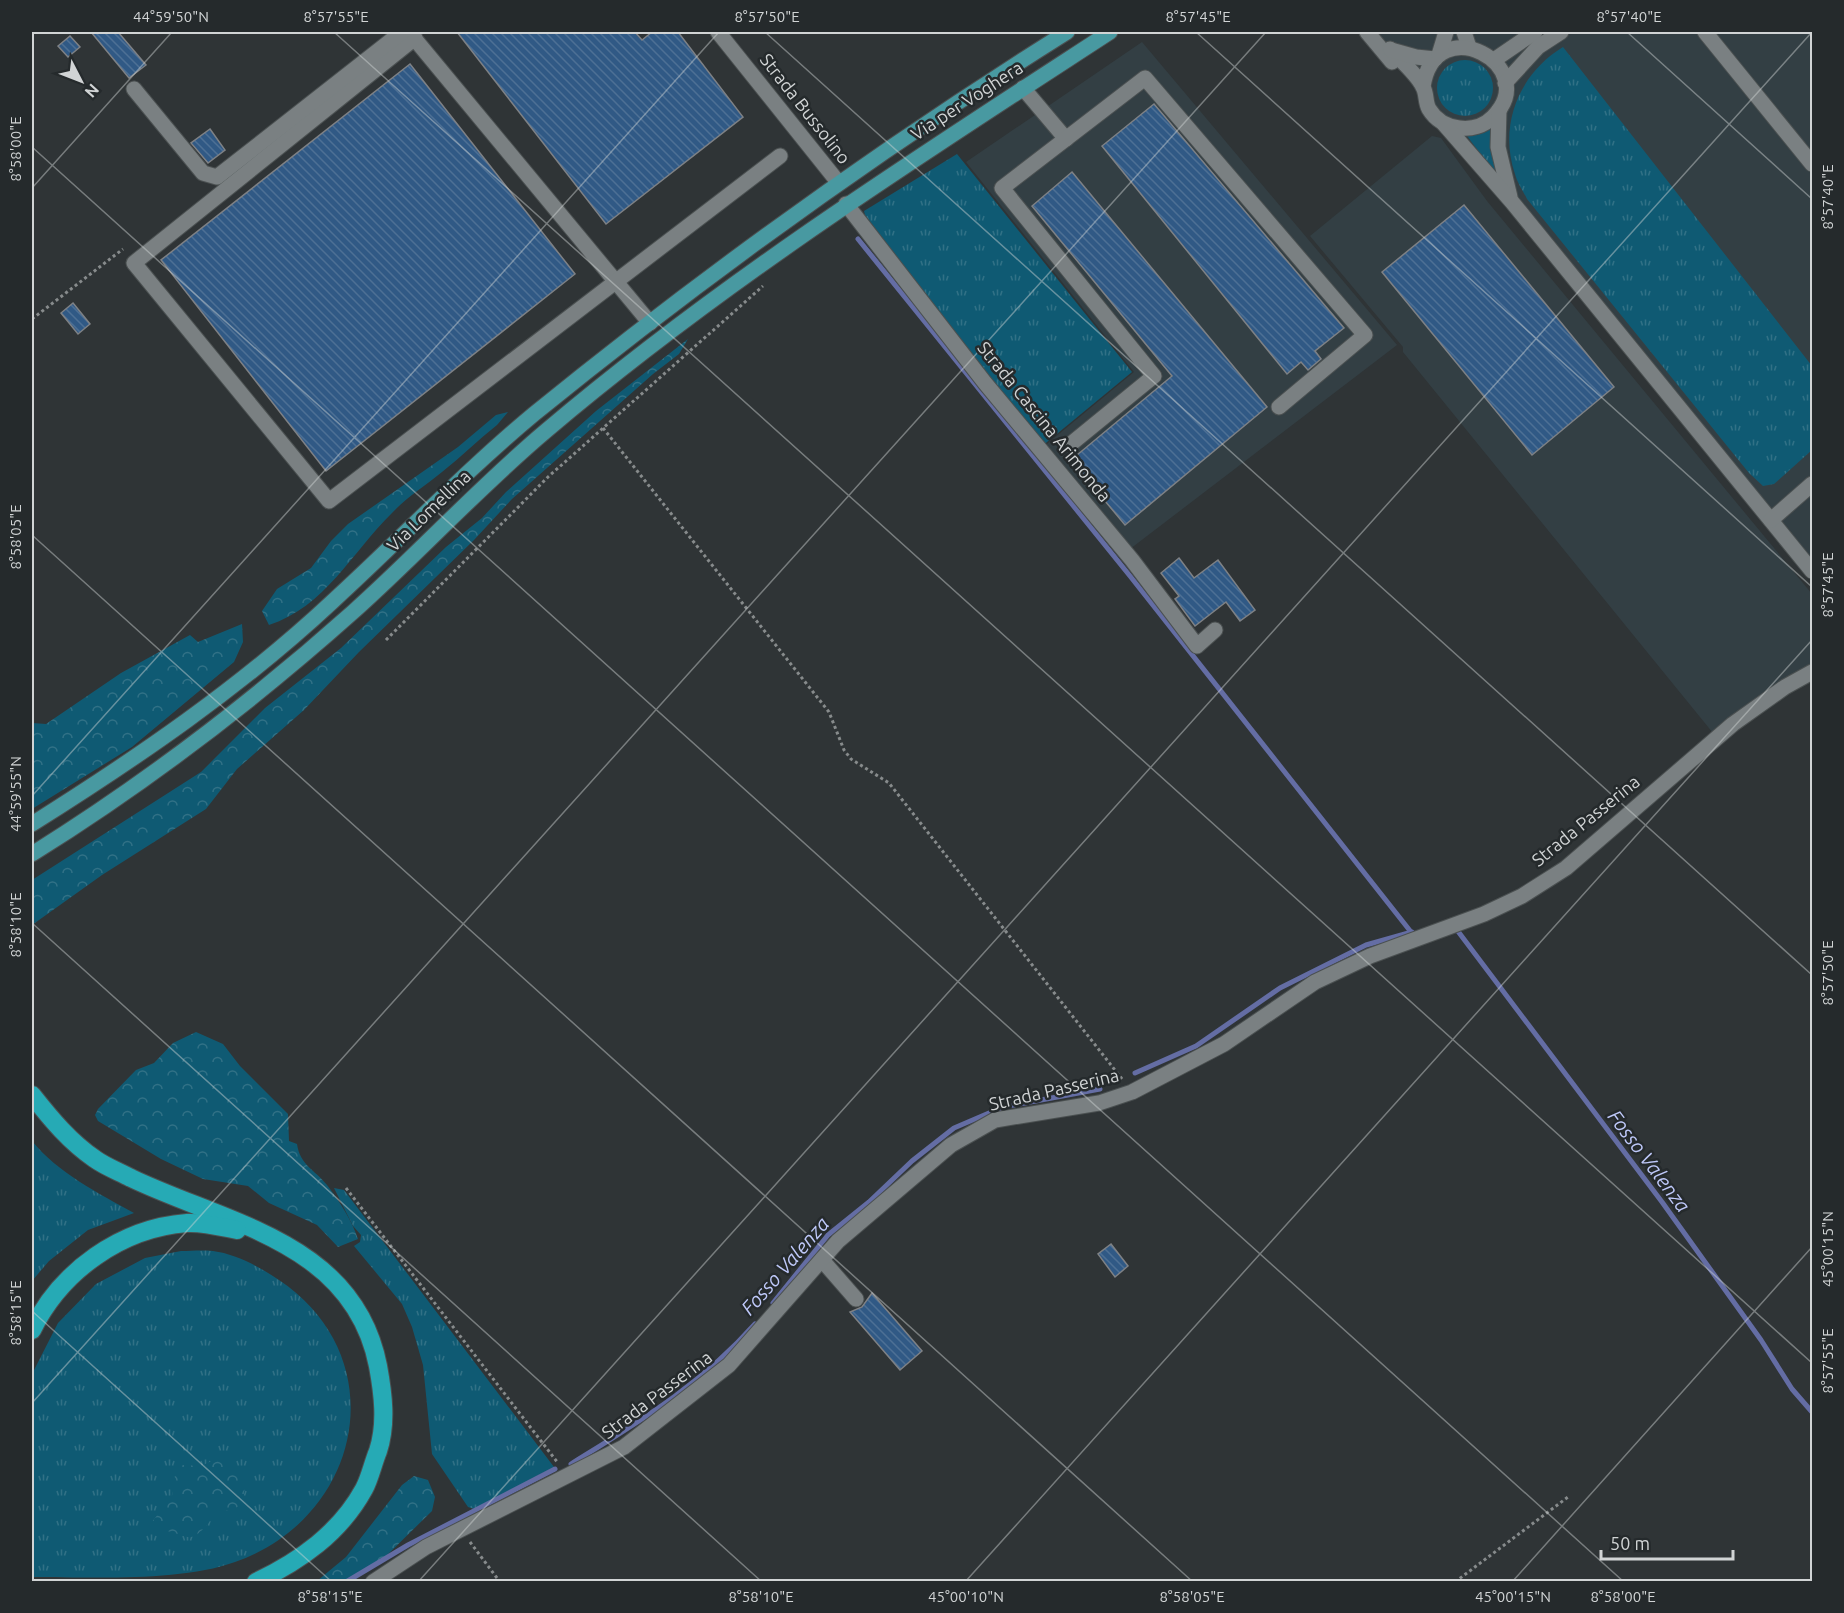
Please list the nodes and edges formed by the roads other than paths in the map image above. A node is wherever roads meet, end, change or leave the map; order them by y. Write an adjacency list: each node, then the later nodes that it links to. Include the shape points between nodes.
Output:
1 (718, 32): 24 (street, Strada Bussolino)
2 (1067, 32): 24 (main road, Via per Voghera)
3 (1110, 32): 16 (main road, Via per Voghera)
4 (1446, 32): 13 (street)
5 (1464, 32): 11 (street)
6 (1535, 32): 14 (street)
7 (1561, 32): 15 (street, via 1538,47)
8 (1705, 32): 23 (street)
9 (1369, 33): 12 (street); 18 (street)
10 (409, 34): 17 (street, via 217,177 204,173); 27 (street); 27 (street, via 134,263 329,501)
11 (1469, 47): 13 (street, via 1454,48); 14 (street)
12 (1390, 49): 13 (street, via 1416,57); 18 (street)
13 (1437, 57): 18 (street, via 1425,77)
14 (1494, 60): 15 (street)
15 (1505, 83): 19 (street)
16 (1023, 88): 21 (street); 26 (main road, Via per Voghera)
17 (134, 89)
18 (1425, 95): 20 (street, via 1433,114)
19 (1499, 110): 20 (street, via 1491,119 1468,129); 25 (street, via 1498,147)
20 (1444, 124): 25 (street)
21 (1066, 140): 29 (street, via 1146,78 1365,335); 30 (street, via 1002,188 1154,376)
22 (780, 156): 27 (street)
23 (1812, 164)
24 (833, 186): 28 (main road, Via Lomellina)
25 (1512, 202): 32 (street)
26 (846, 204): 34 (street, Strada Cascina Arimonda, via 1197,646); 37 (main road, Via Lomellina, via 675,329 550,428 485,484 356,610 247,704 147,778)
27 (616, 282): 28 (street)
28 (650, 323): 36 (main road, Via Lomellina, via 485,457 331,604 241,680 140,755)
29 (1279, 407)
30 (1072, 443)
31 (1812, 484): 32 (street)
32 (1771, 520): 33 (street)
33 (1812, 571)
34 (1215, 630)
35 (1812, 672): 40 (street, Strada Passerina, via 1733,724 1566,868 1522,896 1315,982 1224,1044 1132,1092 1099,1103 995,1119 951,1145 838,1241)
36 (33, 823)
37 (37, 851)
38 (32, 1095): 39 (highway, via 62,1132 96,1160)
39 (274, 1237): 42 (highway, via 189,1223 153,1229 92,1258 62,1285); 43 (highway, via 298,1250 345,1293 374,1349 384,1405 381,1442 364,1489 316,1547 287,1567)
40 (822, 1260): 41 (street); 44 (street, Strada Passerina, via 729,1365 624,1447 426,1548)
41 (856, 1299)
42 (32, 1330)
43 (256, 1581)
44 (374, 1581)

